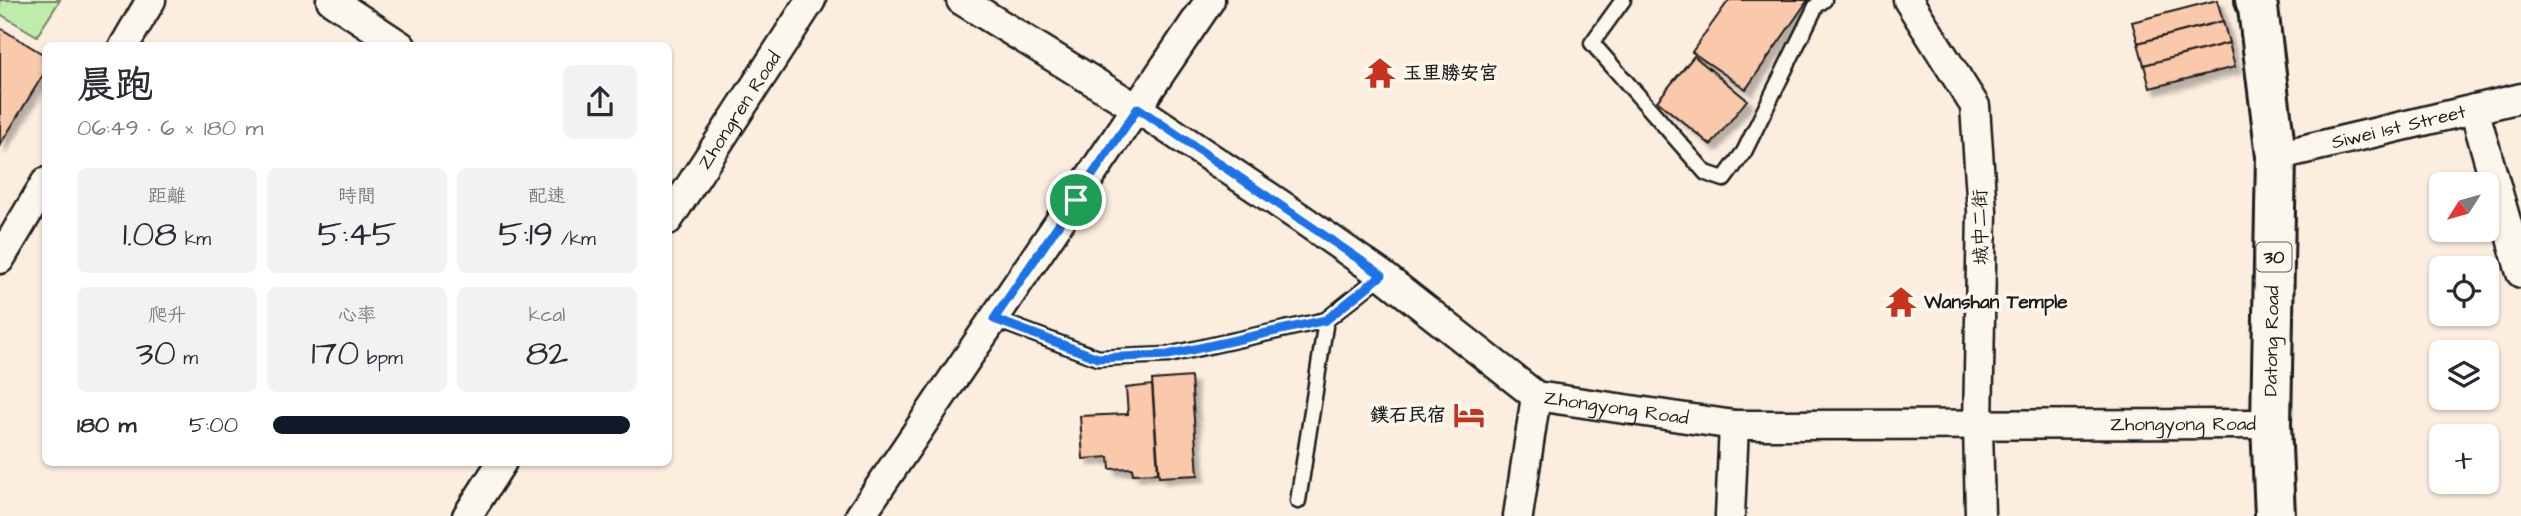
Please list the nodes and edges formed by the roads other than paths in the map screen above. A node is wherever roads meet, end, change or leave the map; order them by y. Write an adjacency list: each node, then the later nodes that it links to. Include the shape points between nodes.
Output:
1 (151, 0): 10 (street)
2 (331, 0): 11 (street)
3 (811, 0): 17 (street, Zhongren Road)
4 (961, 0): 13 (street, Zhongyong Road)
5 (1210, 0): 13 (street)
6 (1623, 0): 7 (lane, via 1592,43 1706,173 1724,179 1744,152 1816,6)
7 (1824, 0)
8 (1908, 0): 26 (street, 城中二街, via 1975,106 1982,211)
9 (2261, 4): 15 (main road, Datong Road / 30)
10 (126, 42)
11 (395, 42)
12 (2521, 98): 14 (street, Siwei 1st Street)
13 (1138, 108): 20 (street, Zhongyong Road); 21 (street)
14 (2474, 109): 15 (street, Siwei 1st Street); 19 (street)
15 (2276, 156): 24 (main road, Datong Road / 30)
16 (42, 198): 18 (street)
17 (672, 215)
18 (0, 259)
19 (2521, 273)
20 (1382, 275): 22 (lane); 23 (street, Zhongyong Road)
21 (994, 319): 22 (lane, via 1098,358 1168,355); 30 (street)
22 (1326, 320): 28 (lane)
23 (1536, 396): 25 (street, Zhongyong Road); 31 (street)
24 (2271, 424): 26 (street, Zhongyong Road); 34 (main road, Datong Road / 30)
25 (1734, 425): 26 (street, Zhongyong Road); 32 (street)
26 (1978, 425): 33 (street, 城中二街)
27 (496, 466): 29 (street)
28 (1298, 501)
29 (467, 516)
30 (860, 516)
31 (1518, 516)
32 (1730, 516)
33 (1980, 516)
34 (2275, 516)

